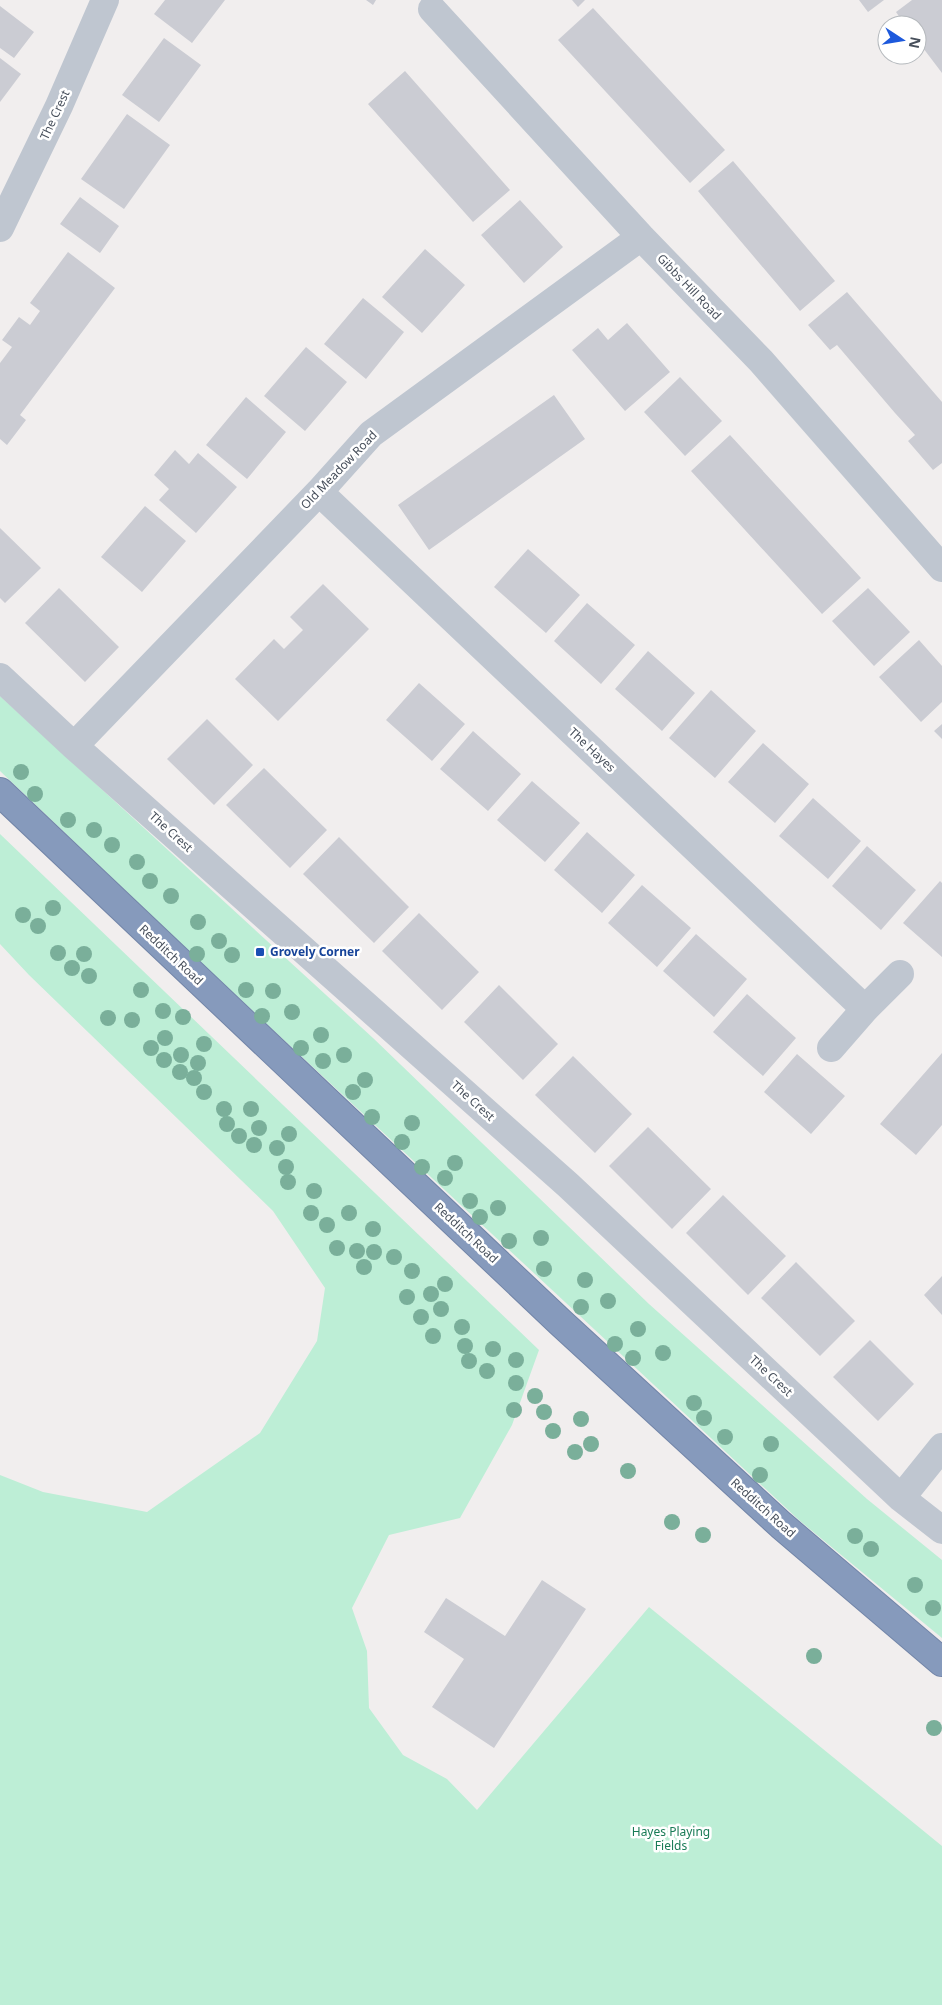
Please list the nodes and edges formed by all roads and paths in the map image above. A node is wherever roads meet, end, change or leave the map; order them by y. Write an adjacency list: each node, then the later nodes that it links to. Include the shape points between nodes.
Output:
1 (105, 0): 3 (street, The Crest, via 60,106)
2 (432, 9): 4 (street, Gibbs Hill Road)
3 (0, 228)
4 (641, 237): 5 (street, Old Meadow Road, via 372,434); 6 (street, Gibbs Hill Road, via 761,361)
5 (319, 492): 8 (street, Old Meadow Road); 11 (street, The Hayes)
6 (942, 568)
7 (0, 677): 8 (street, The Crest)
8 (74, 746): 14 (street, The Crest, via 568,1185)
9 (0, 792): 16 (highway, Redditch Road, via 560,1322 781,1525)
10 (900, 974): 11 (street)
11 (865, 1009): 12 (street)
12 (831, 1048)
13 (942, 1447): 14 (street)
14 (901, 1498): 15 (street, The Crest)
15 (942, 1530)
16 (942, 1662)

